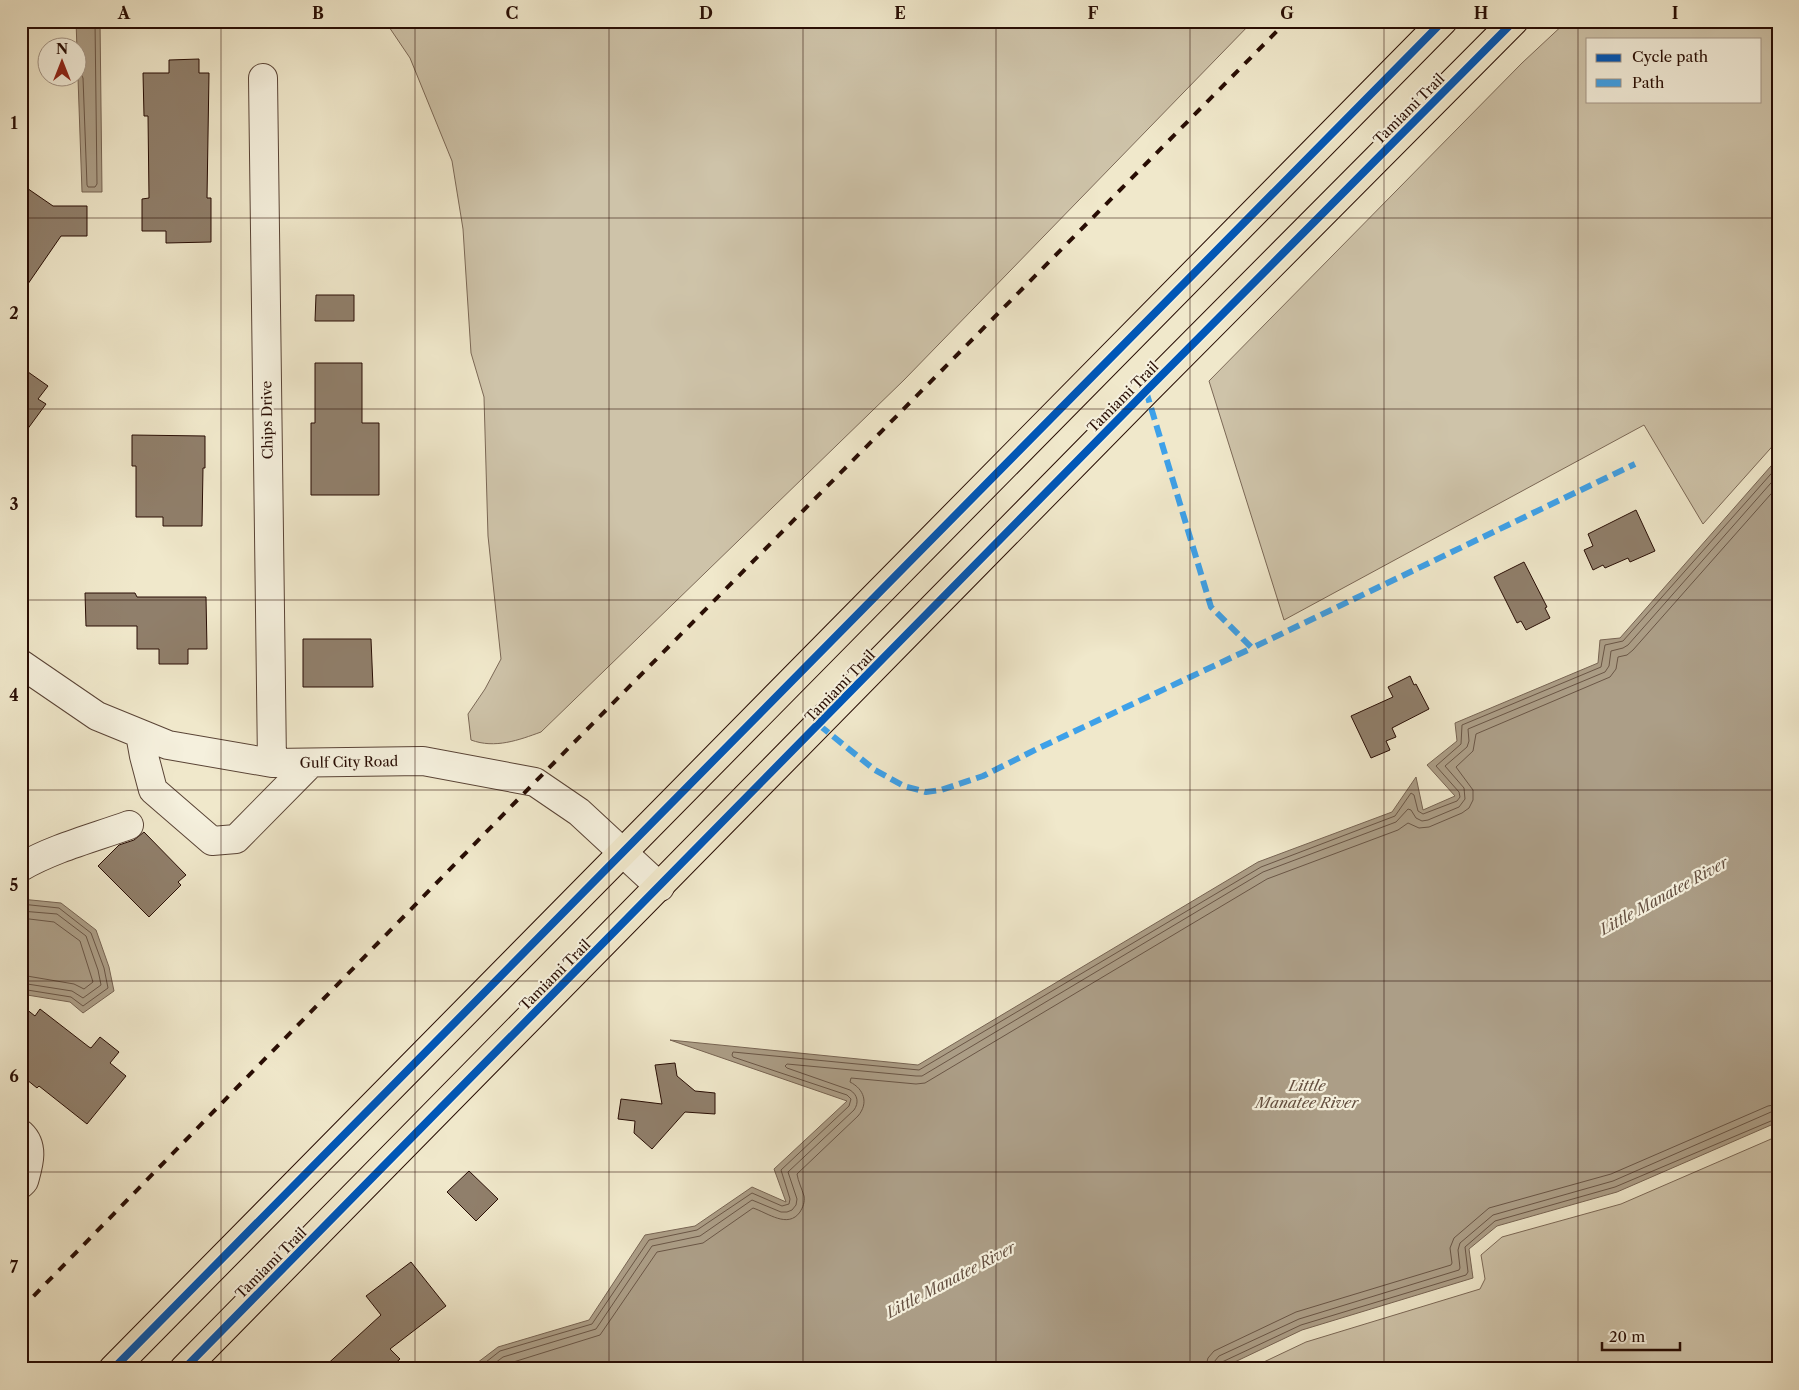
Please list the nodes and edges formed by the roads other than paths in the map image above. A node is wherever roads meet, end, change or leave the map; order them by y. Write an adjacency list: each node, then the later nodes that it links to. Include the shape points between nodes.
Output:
1 (1443, 21): 9 (main road)
2 (1502, 25): 11 (main road, Tamiami Trail)
3 (263, 78): 6 (street, Chips Drive)
4 (21, 664): 5 (street, Gulf City Road, via 97,716)
5 (140, 734): 6 (street, Gulf City Road, via 168,745); 7 (street, via 153,790 212,841 236,839)
6 (272, 763): 7 (street, Gulf City Road)
7 (311, 763): 9 (street, Gulf City Road, via 423,762 535,782 579,812)
8 (129, 825): 10 (street)
9 (622, 852): 11 (street, Gulf City Road); 14 (main road)
10 (21, 867)
11 (660, 887): 15 (main road, Tamiami Trail)
12 (21, 1134): 13 (street, via 30,1155)
13 (21, 1184)
14 (114, 1369)
15 (184, 1369)

